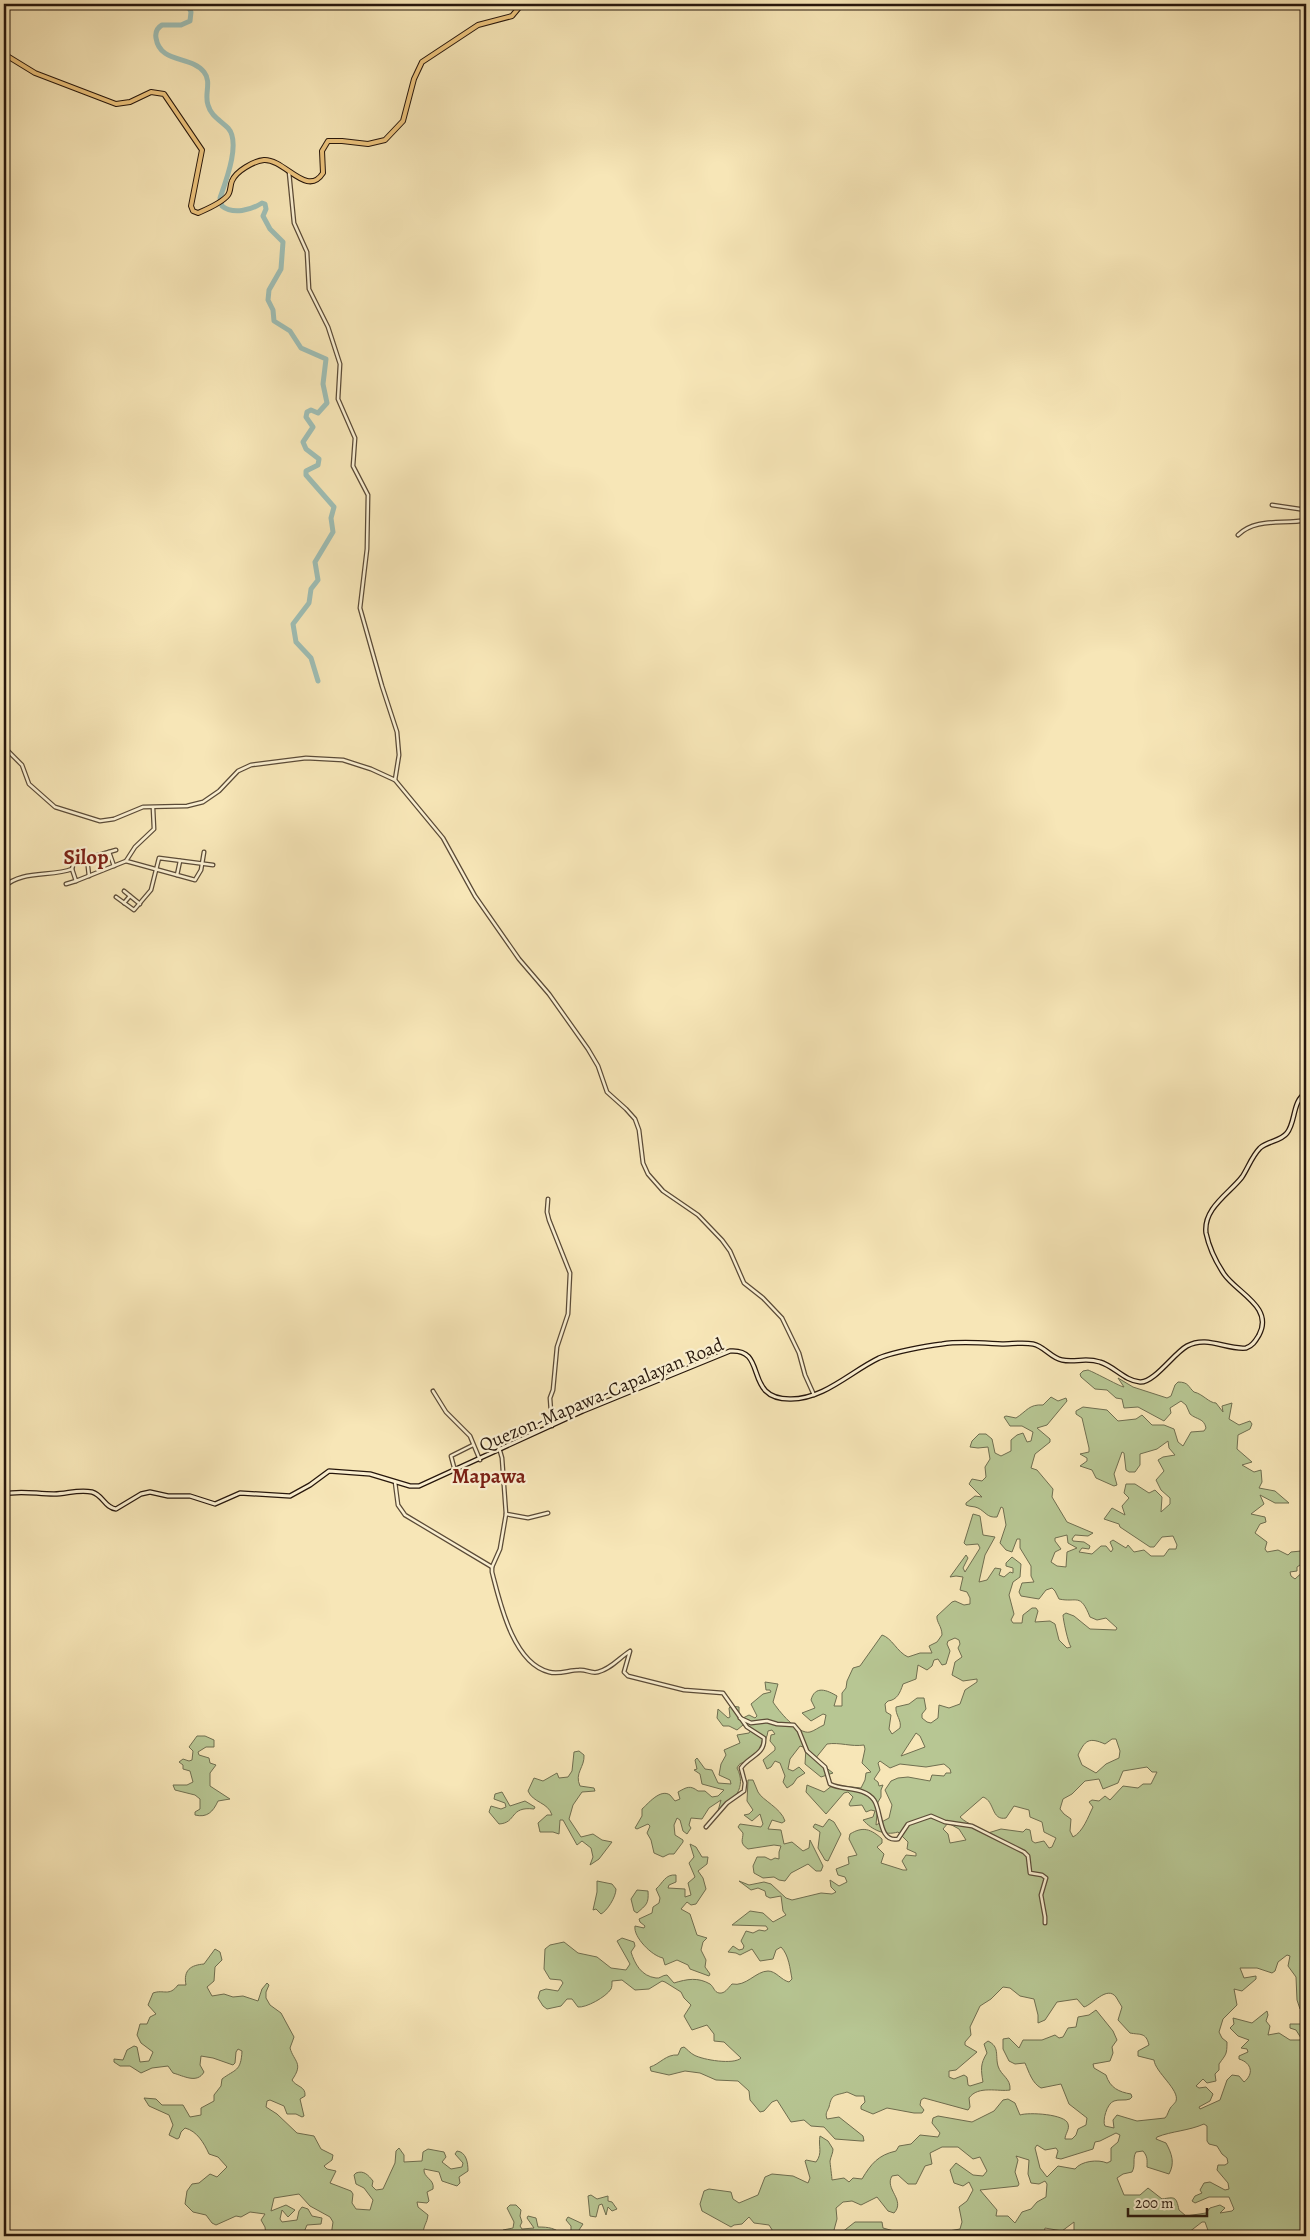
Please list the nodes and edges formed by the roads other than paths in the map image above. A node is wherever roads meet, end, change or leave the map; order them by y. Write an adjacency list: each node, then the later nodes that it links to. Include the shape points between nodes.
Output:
1 (522, 4): 3 (main road, via 512,16 478,25 424,60 414,78 403,121 384,140 368,144 328,141 322,150 323,173 314,182 304,181)
2 (4, 54): 3 (main road, via 36,73 112,103 126,103 151,92 164,94 202,150 191,210 198,213 224,199 236,174 257,162 271,161)
3 (289, 170): 9 (street, via 293,219 307,252 309,289 328,327 340,364 338,399 355,438 353,466 368,495 367,549 360,608 397,732 399,755)
4 (1272, 505): 5 (street)
5 (1306, 510)
6 (1306, 520): 7 (street, via 1272,522 1246,529)
7 (1238, 535)
8 (4, 747): 10 (street, via 21,762 29,784 58,810 103,822 140,808)
9 (395, 780): 10 (street, via 352,762 303,759 246,766 203,802); 35 (street, via 443,838 475,896 588,1049 607,1092 635,1119 642,1163 648,1174 663,1191 698,1215 722,1240 744,1283 782,1318)
10 (154, 808): 15 (street, via 153,831)
11 (116, 850): 12 (street)
12 (108, 852): 14 (street); 19 (street)
13 (204, 852): 17 (street)
14 (86, 858): 20 (street, via 74,862); 23 (street)
15 (126, 861): 19 (street); 21 (street)
16 (180, 861): 17 (street); 21 (street, via 158,858); 22 (street)
17 (202, 864): 18 (street); 22 (street, via 196,880)
18 (213, 865)
19 (114, 866): 23 (street)
20 (72, 869): 24 (street); 26 (street, via 20,878)
21 (155, 870): 22 (street); 31 (street, via 151,890)
22 (177, 875)
23 (89, 876): 24 (street)
24 (76, 881): 25 (street)
25 (66, 884)
26 (4, 887)
27 (124, 891): 28 (street)
28 (130, 896): 30 (street); 31 (street)
29 (116, 897): 30 (street)
30 (124, 903): 31 (street, via 133,911)
31 (140, 904)
32 (1306, 1093): 35 (main road, Quezon-Mapawa-Capalayan Road, via 1299,1100 1288,1132 1260,1148 1239,1180 1220,1199 1206,1225 1211,1248 1223,1274 1253,1302 1261,1316 1260,1332 1250,1347 1242,1349 1210,1342 1194,1343 1151,1378 1139,1382 1107,1364 1090,1359 1061,1360 1034,1344 946,1343 884,1356)
33 (548, 1200): 36 (street, via 549,1220 570,1273 568,1314 557,1346 550,1398)
34 (433, 1391): 37 (street, via 446,1412 467,1432)
35 (814, 1395): 36 (main road, Quezon-Mapawa-Capalayan Road, via 789,1399 769,1395 762,1388 752,1360 744,1354 730,1351)
36 (552, 1426): 38 (main road, Quezon-Mapawa-Capalayan Road)
37 (473, 1445): 39 (street); 40 (street, via 451,1456)
38 (500, 1451): 39 (main road, Quezon-Mapawa-Capalayan Road); 44 (street)
39 (480, 1460): 40 (main road, Quezon-Mapawa-Capalayan Road)
40 (455, 1471): 41 (main road, Quezon-Mapawa-Capalayan Road, via 419,1486)
41 (395, 1482): 42 (main road, Quezon-Mapawa-Capalayan Road, via 370,1474 329,1471 290,1496 240,1493 215,1504 190,1496 148,1492 116,1509 110,1508 96,1493 82,1490 54,1494 22,1491); 45 (street, via 398,1505 405,1515)
42 (4, 1494)
43 (548, 1513): 44 (street, via 528,1518)
44 (506, 1514): 45 (street, via 500,1549)
45 (492, 1567): 46 (street, via 515,1641 538,1668 556,1673 580,1670 596,1673 630,1651 624,1672 628,1676 684,1690 723,1693)
46 (739, 1717): 47 (street, via 746,1727 763,1736 763,1746 742,1766 744,1791 727,1803); 48 (street, via 751,1723 766,1721 798,1727 807,1751 825,1767 830,1784 865,1793 873,1799 887,1837 898,1839 908,1824 931,1816 972,1826 1024,1852 1028,1856 1030,1873 1046,1878 1041,1895 1046,1917)
47 (706, 1827)
48 (1044, 1922)

